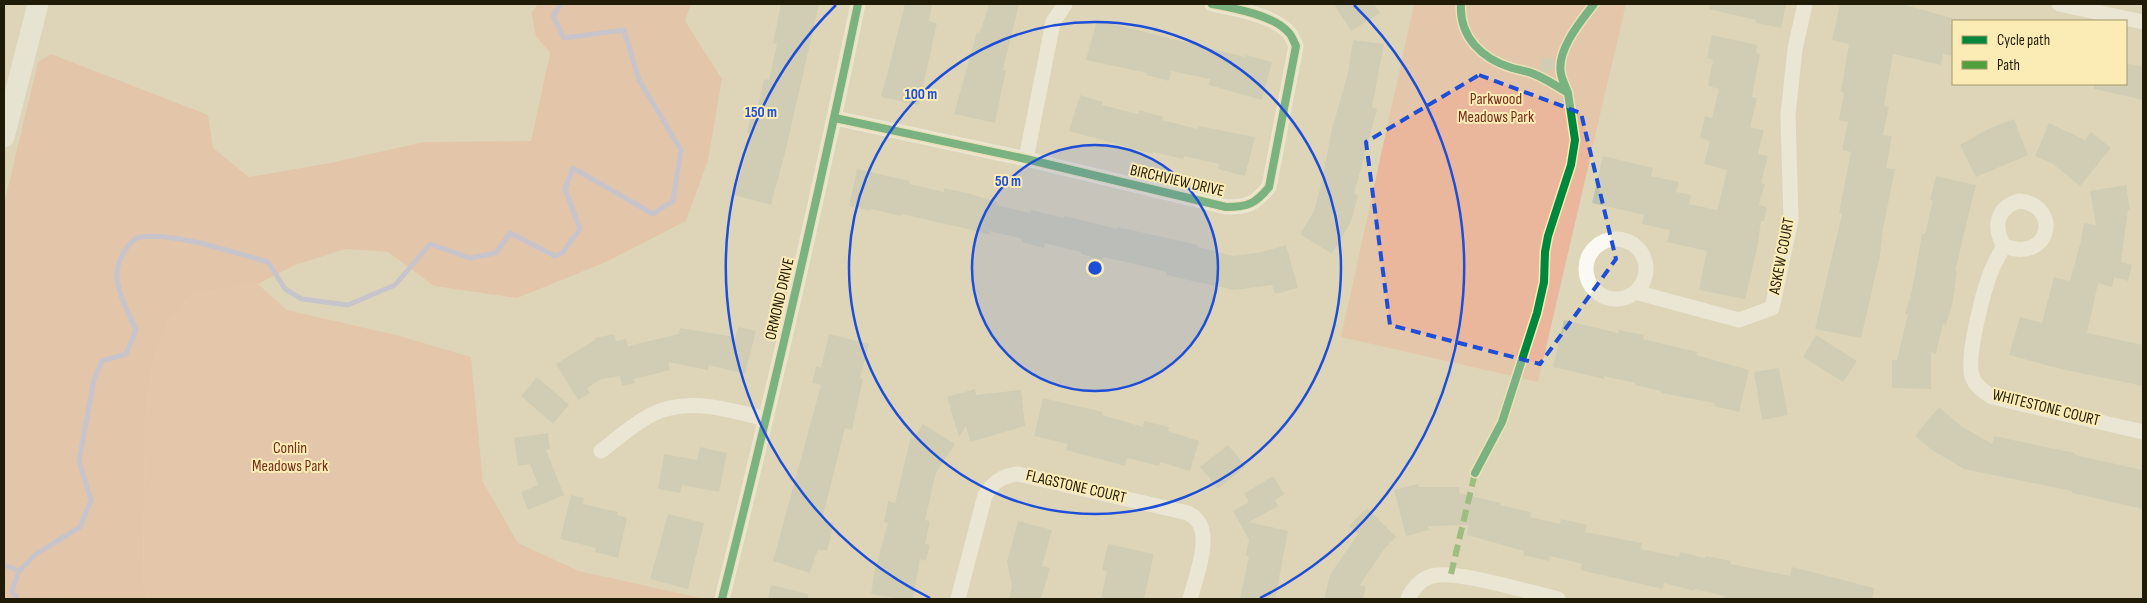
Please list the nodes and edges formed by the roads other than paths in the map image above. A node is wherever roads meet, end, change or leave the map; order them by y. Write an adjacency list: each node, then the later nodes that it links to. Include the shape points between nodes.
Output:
1 (38, 4): 9 (street)
2 (858, 4): 8 (street, ORMOND DRIVE)
3 (1065, 4): 10 (street, via 1053,22)
4 (1212, 4): 10 (street, BIRCHVIEW DRIVE, via 1245,11 1278,24 1289,33 1296,46 1269,187 1259,199 1245,207 1226,207)
5 (1805, 4): 12 (street, ASKEW COURT, via 1795,49 1788,116 1791,220 1772,308 1739,320)
6 (2059, 4): 7 (street)
7 (2143, 22)
8 (835, 118): 10 (street, BIRCHVIEW DRIVE); 13 (street, ORMOND DRIVE)
9 (4, 137)
10 (1026, 159)
11 (2004, 246): 14 (street, WHITESTONE COURT, via 1985,290 1970,363 1972,377 1980,390 1992,398)
12 (1635, 292)
13 (766, 418): 15 (street, via 681,404 649,416); 16 (street, ORMOND DRIVE)
14 (2143, 432)
15 (601, 451)
16 (722, 599)
17 (958, 599): 18 (street, FLAGSTONE COURT, via 985,495 992,484 1004,476 1018,474 1188,513 1198,520 1204,545)
18 (1190, 599)
19 (1408, 599): 20 (street, via 1421,582 1433,576 1451,574)
20 (1558, 599)

